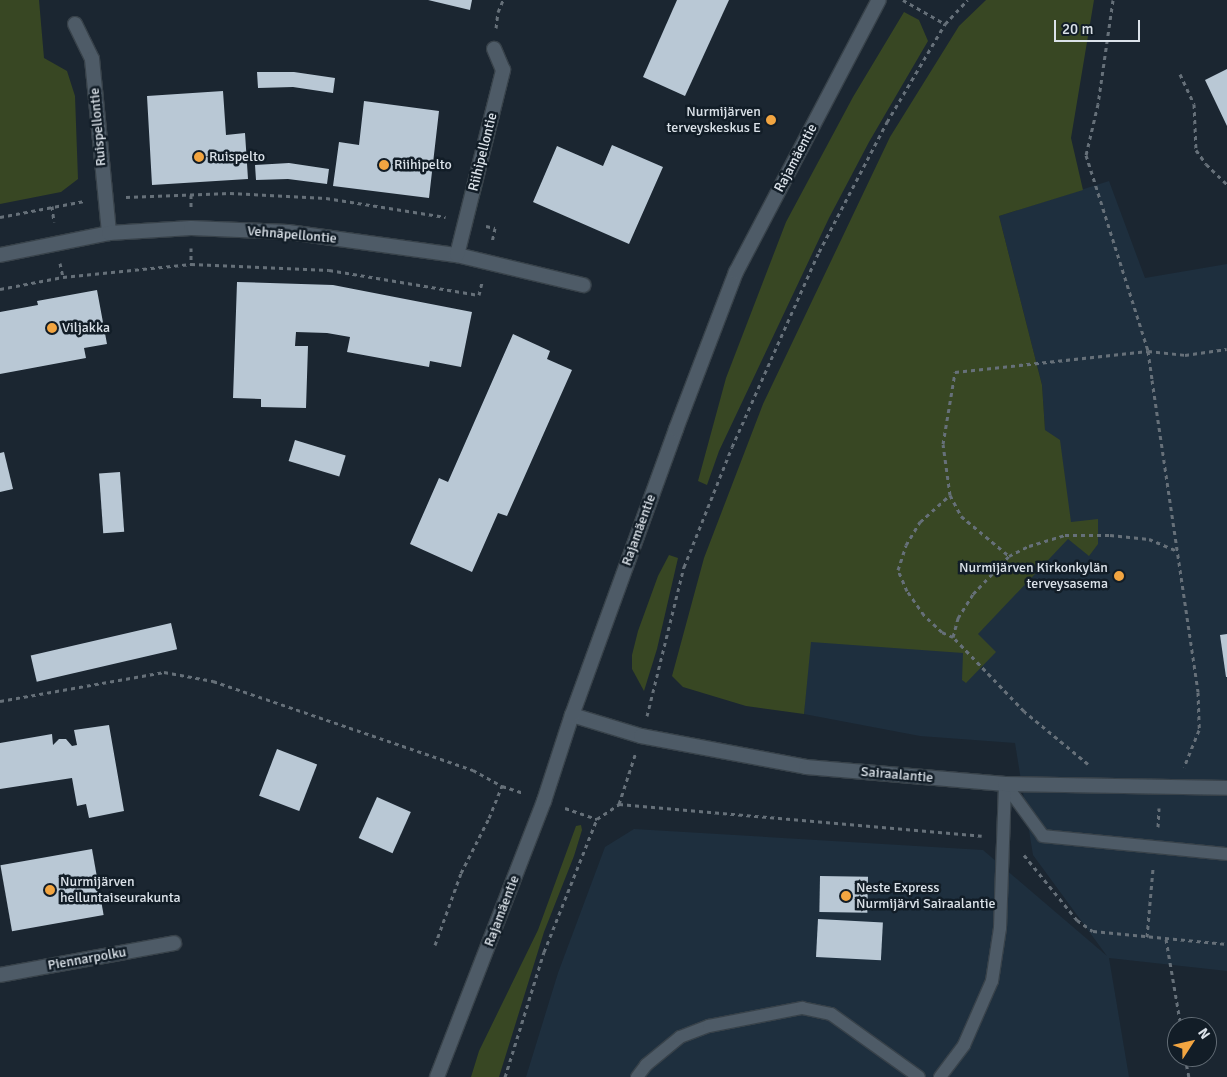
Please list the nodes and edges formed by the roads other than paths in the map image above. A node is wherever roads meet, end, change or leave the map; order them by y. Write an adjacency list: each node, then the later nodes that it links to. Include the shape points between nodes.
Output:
1 (879, 0): 8 (street, Rajamäentie, via 736,272)
2 (75, 24): 4 (street, Ruispellontie, via 92,59)
3 (494, 49): 6 (street, Riihipellontie, via 503,70)
4 (109, 233): 5 (street, Vehnäpellontie); 6 (street, Vehnäpellontie, via 191,228 288,232)
5 (0, 255)
6 (458, 255): 7 (street, Vehnäpellontie)
7 (583, 285)
8 (572, 715): 9 (street, Sairaalantie, via 642,736 806,767); 14 (street, Rajamäentie, via 544,801)
9 (1006, 784): 10 (street, Sairaalantie); 11 (lane, via 1043,836); 17 (lane, via 1000,928 992,981 964,1045)
10 (1227, 788)
11 (1227, 854)
12 (174, 944): 13 (street, Piennarpolku)
13 (0, 975)
14 (437, 1077)
15 (637, 1077): 16 (lane, via 646,1065 680,1037 709,1026 802,1008 831,1014)
16 (918, 1077)
17 (940, 1077)

